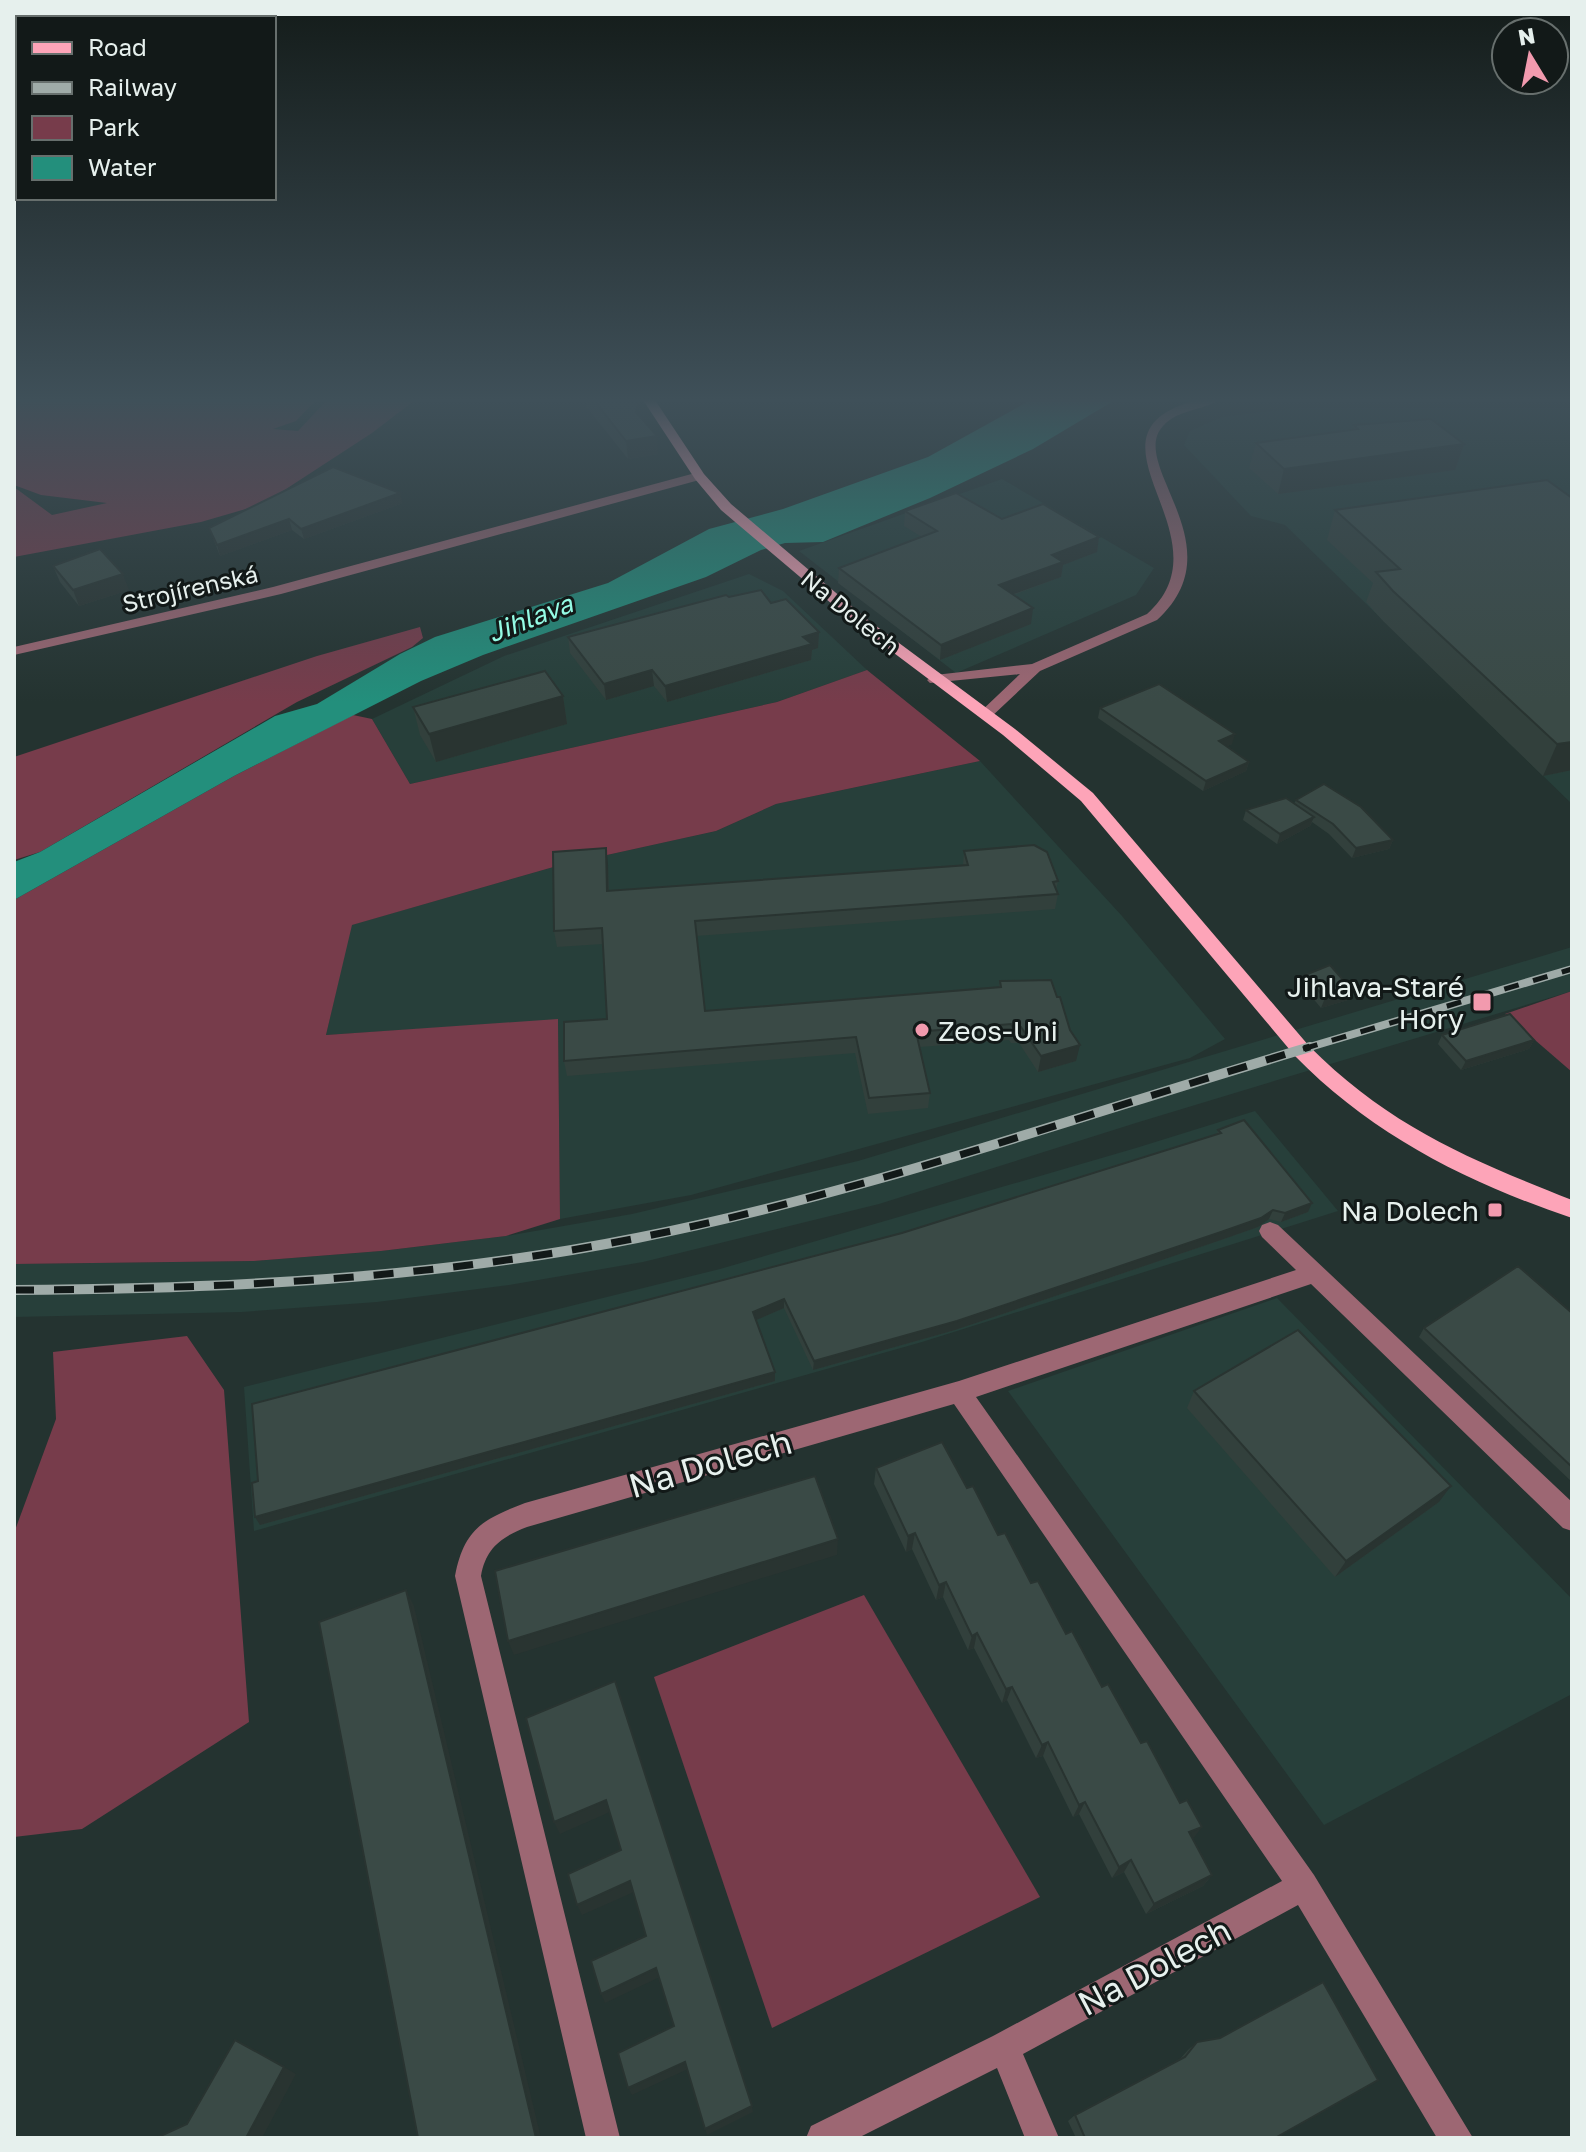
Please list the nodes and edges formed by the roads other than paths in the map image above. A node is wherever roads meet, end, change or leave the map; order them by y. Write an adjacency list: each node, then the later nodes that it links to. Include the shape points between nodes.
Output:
1 (610, 500): 4 (street, Strojírenská, via 290,588)
2 (720, 500): 6 (main road, Na Dolech)
3 (1167, 500): 5 (street, via 1180,552 1180,581 1168,605)
4 (14, 651)
5 (1035, 668): 6 (street); 7 (street)
6 (935, 680): 7 (main road, Na Dolech)
7 (985, 715): 8 (main road, Na Dolech, via 1087,797 1302,1051 1360,1107 1435,1152)
8 (1572, 1209)
9 (1270, 1231): 10 (street)
10 (1314, 1274): 11 (street, Na Dolech); 12 (street)
11 (959, 1392): 13 (street); 15 (street, Na Dolech, via 525,1515 482,1537 470,1556 468,1576)
12 (1572, 1519)
13 (1303, 1886): 14 (street, Na Dolech); 18 (street)
14 (1004, 2047): 16 (street, Na Dolech); 17 (street)
15 (603, 2138)
16 (823, 2138)
17 (1042, 2138)
18 (1456, 2138)

